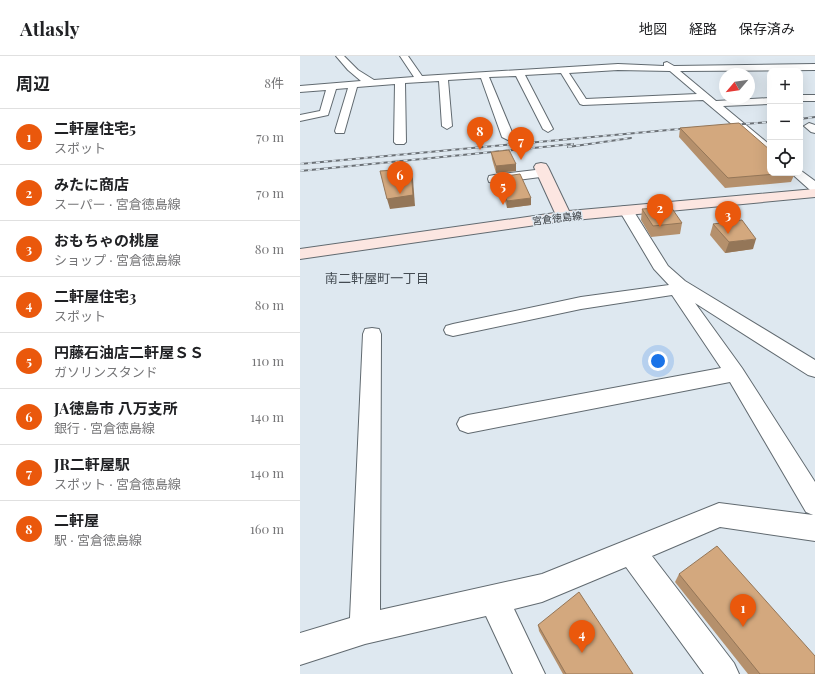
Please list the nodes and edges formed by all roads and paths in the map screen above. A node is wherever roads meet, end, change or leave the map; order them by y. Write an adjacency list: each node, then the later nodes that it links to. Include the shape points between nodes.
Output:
1 (340, 56): 17 (street, via 350,68)
2 (404, 56): 15 (street)
3 (611, 56): 6 (street)
4 (659, 56): 9 (street)
5 (563, 60): 11 (street)
6 (618, 67): 9 (street); 11 (street)
7 (815, 67): 8 (street)
8 (800, 68)
9 (672, 69): 10 (street); 21 (street)
10 (767, 69)
11 (565, 70): 12 (street); 21 (street, via 583,102)
12 (519, 73): 13 (street); 28 (street)
13 (484, 75): 14 (street); 30 (street)
14 (443, 78): 15 (street); 27 (street)
15 (420, 79): 16 (street)
16 (400, 81): 17 (street); 31 (street)
17 (369, 82): 18 (street)
18 (353, 84): 19 (street); 29 (street)
19 (332, 86): 20 (street); 26 (street, via 324,113)
20 (300, 89)
21 (705, 97): 25 (street)
22 (803, 98): 23 (street)
23 (815, 98)
24 (767, 101): 25 (street)
25 (713, 104): 32 (street)
26 (300, 118)
27 (447, 126)
28 (548, 129)
29 (340, 131)
30 (508, 137)
31 (400, 142)
32 (767, 148)
33 (542, 170): 35 (street); 39 (main road)
34 (801, 176): 36 (street)
35 (494, 179)
36 (815, 188)
37 (815, 193): 38 (main road, 宮倉徳島線)
38 (626, 210): 39 (main road, 宮倉徳島線); 41 (street, via 662,269)
39 (564, 216): 40 (main road, 宮倉徳島線)
40 (300, 254)
41 (679, 287): 42 (street, via 581,303); 44 (street); 45 (street)
42 (453, 330)
43 (372, 334): 51 (street)
44 (815, 370)
45 (735, 373): 46 (street); 47 (street)
46 (468, 424)
47 (815, 504)
48 (815, 528): 49 (street, via 719,515)
49 (631, 551): 50 (street, via 542,588); 54 (street)
50 (494, 600): 51 (street); 53 (street)
51 (365, 629): 52 (street)
52 (300, 649)
53 (529, 674)
54 (723, 674)

